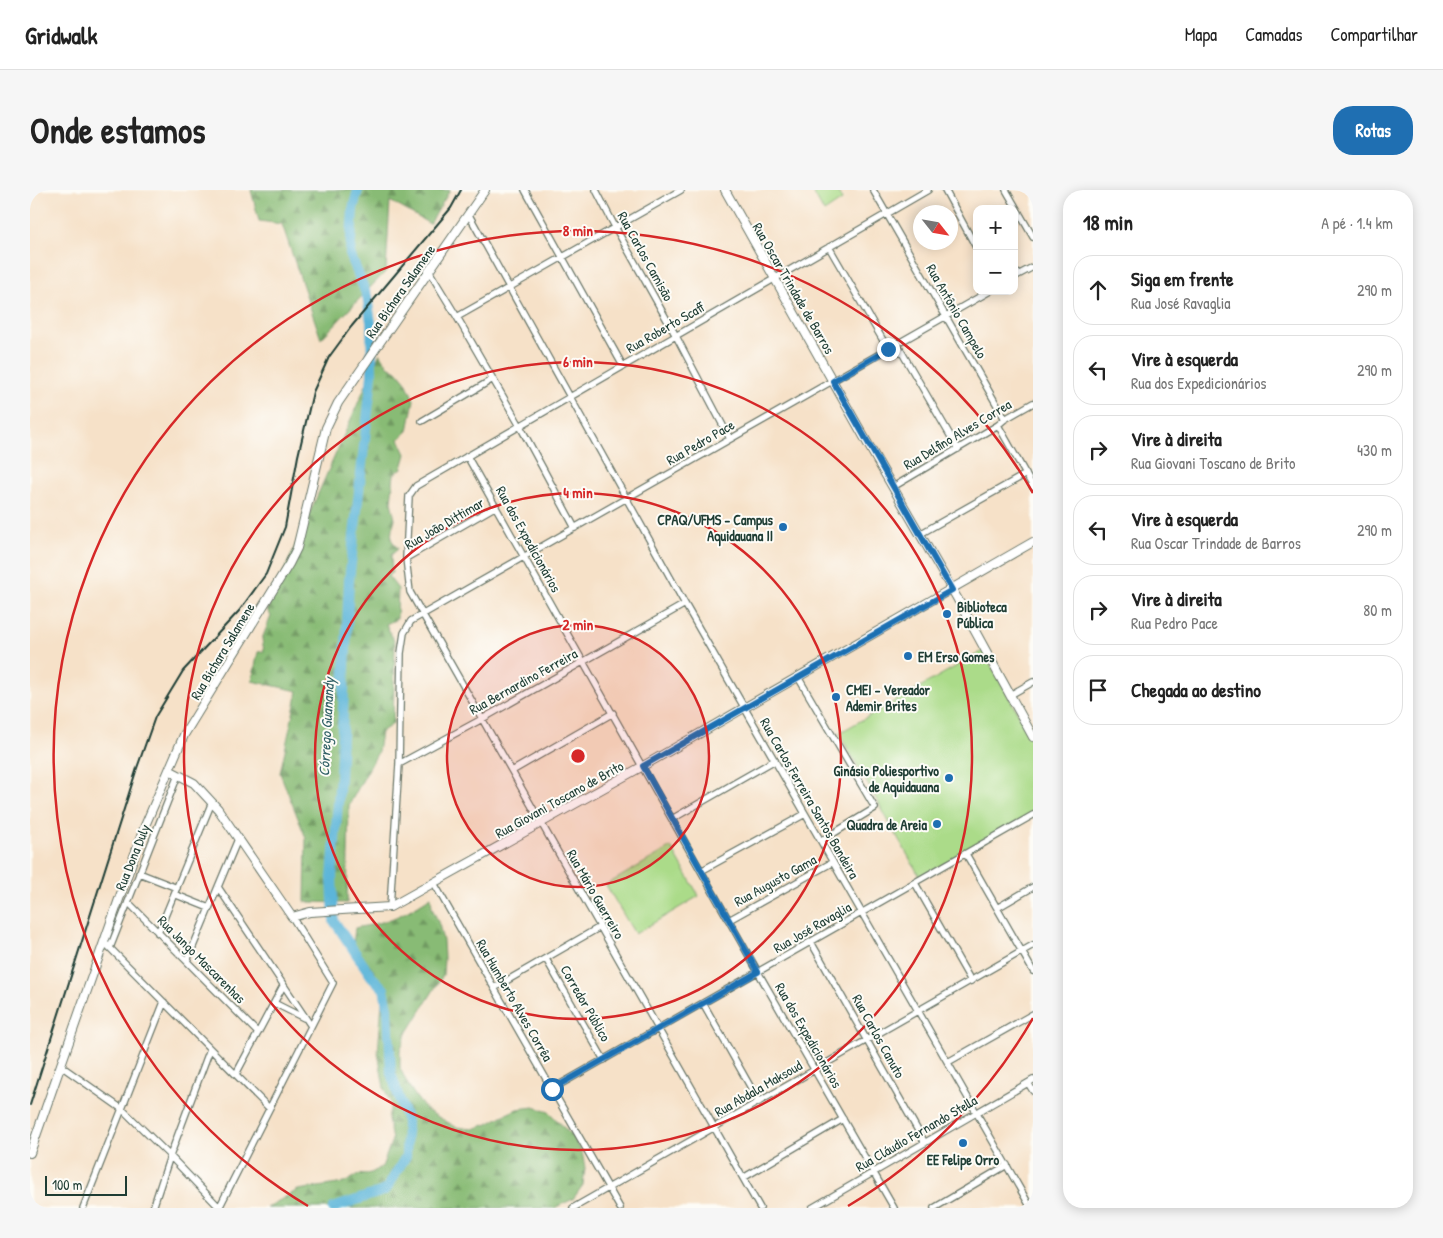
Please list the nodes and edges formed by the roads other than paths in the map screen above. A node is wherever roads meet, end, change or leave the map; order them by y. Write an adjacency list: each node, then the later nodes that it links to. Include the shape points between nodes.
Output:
1 (485, 190): 11 (main road, Rua Bichara Salamene)
2 (525, 190): 16 (street)
3 (596, 190): 12 (street, Rua Carlos Camisão)
4 (681, 190): 12 (street)
5 (725, 190): 20 (main road, Rua Oscar Trindade de Barros)
6 (872, 190): 10 (street, Rua Antônio Campelo)
7 (928, 190): 10 (street, Rua Roberto Scaff)
8 (945, 190): 14 (street)
9 (1006, 190): 13 (street)
10 (886, 214): 15 (street, Rua Roberto Scaff); 23 (street, Rua Antônio Campelo)
11 (469, 215): 18 (main road, Rua Bichara Salamene); 21 (street, Rua Carlos Ferreira Santos Bandeira)
12 (615, 227): 16 (street); 25 (street, Rua Carlos Camisão)
13 (1033, 236)
14 (973, 242)
15 (829, 247): 20 (street, Rua Roberto Scaff); 27 (street)
16 (562, 258): 21 (street); 28 (street)
17 (1033, 266): 19 (street)
18 (430, 271): 24 (street); 65 (main road, Rua Bichara Salamene, via 338,403 326,428 297,548 184,735)
19 (1018, 275)
20 (774, 279): 25 (street, Rua Roberto Scaff); 30 (main road, Rua Oscar Trindade de Barros)
21 (509, 287): 24 (street); 31 (street, Rua Carlos Ferreira Santos Bandeira)
22 (983, 295): 23 (street, Rua Pedro Pace)
23 (946, 316): 26 (street, Rua Pedro Pace); 33 (street, Rua Antônio Campelo)
24 (457, 318): 29 (street)
25 (676, 336): 28 (street, Rua Roberto Scaff); 37 (street, Rua Carlos Camisão)
26 (897, 344): 27 (street, Rua Pedro Pace); 38 (street)
27 (888, 349): 30 (street, Rua Pedro Pace)
28 (623, 366): 31 (street, Rua Roberto Scaff)
29 (493, 379): 34 (street); 36 (street)
30 (833, 381): 37 (street, Rua Pedro Pace); 41 (main road, Rua Oscar Trindade de Barros)
31 (569, 397): 36 (street, Rua Roberto Scaff); 43 (street, Rua Carlos Ferreira Santos Bandeira)
32 (1033, 403): 33 (street, Rua Delfino Alves Correa)
33 (1005, 419): 35 (street, Rua Delfino Alves Correa)
34 (422, 421)
35 (998, 425): 38 (street, Rua Delfino Alves Correa); 40 (street)
36 (520, 426): 39 (street, Rua Roberto Scaff); 45 (street)
37 (730, 439): 43 (street, Rua Pedro Pace)
38 (958, 449): 41 (street, Rua Delfino Alves Correa)
39 (467, 456): 44 (street, Rua dos Expedicionários); 49 (street, Rua Roberto Scaff, via 416,486 410,496)
40 (1026, 474): 42 (street); 46 (street)
41 (893, 487): 46 (main road, Rua Oscar Trindade de Barros)
42 (1033, 487)
43 (626, 499): 45 (street, Rua Pedro Pace); 52 (street, Rua Carlos Ferreira Santos Bandeira)
44 (496, 506): 48 (street, Rua dos Expedicionários); 49 (street, Rua João Dittimar)
45 (575, 528): 48 (street, Rua Pedro Pace)
46 (920, 534): 50 (main road, Rua Oscar Trindade de Barros)
47 (1033, 542): 50 (main road, Rua Giovani Toscano de Brito)
48 (525, 557): 53 (street, Rua Pedro Pace); 54 (street, Rua dos Expedicionários)
49 (406, 558): 51 (street, Rua João Dittimar)
50 (952, 590): 55 (main road, Rua Giovani Toscano de Brito); 57 (main road, Rua Oscar Trindade de Barros)
51 (410, 592): 53 (street, Rua Mário Guerreiro)
52 (685, 604): 54 (street, Rua Bernardino Ferreira); 58 (street, Rua Carlos Ferreira Santos Bandeira)
53 (423, 615): 60 (street, Rua Mário Guerreiro); 63 (street, Rua Pedro Pace, via 411,621 404,633)
54 (584, 662): 59 (street, Rua dos Expedicionários); 60 (street, Rua Bernardino Ferreira)
55 (798, 677): 58 (main road, Rua Giovani Toscano de Brito); 74 (street, via 875,808)
56 (1033, 682): 57 (street)
57 (1010, 695): 61 (main road, Rua Oscar Trindade de Barros)
58 (744, 708): 62 (street, Rua Carlos Ferreira Santos Bandeira); 64 (main road, Rua Giovani Toscano de Brito)
59 (613, 714): 64 (street, Rua dos Expedicionários); 66 (street)
60 (482, 719): 63 (street, Rua Bernardino Ferreira); 66 (street, Rua Mário Guerreiro)
61 (1033, 737)
62 (774, 760): 69 (street, Rua Carlos Ferreira Santos Bandeira); 71 (street)
63 (399, 764): 85 (street, Rua Pedro Pace)
64 (643, 766): 71 (street, Rua dos Expedicionários); 72 (main road, Rua Giovani Toscano de Brito)
65 (169, 770): 67 (main road); 94 (main road, Rua Bichara Salamene, via 144,828)
66 (512, 772): 72 (street, Rua Mário Guerreiro)
67 (178, 775): 68 (main road, via 194,783); 78 (street, Rua Dona Duly)
68 (212, 802): 73 (main road); 83 (street)
69 (805, 814): 74 (street, Rua Carlos Ferreira Santos Bandeira); 77 (street)
70 (1033, 815): 75 (street, Rua José Ravaglia)
71 (672, 819): 77 (street, Rua dos Expedicionários)
72 (542, 824): 79 (main road, Rua Giovani Toscano de Brito); 91 (street, Rua Mário Guerreiro)
73 (238, 839): 82 (street); 89 (main road)
74 (821, 841): 76 (street, Rua Carlos Ferreira Santos Bandeira)
75 (966, 854): 80 (street, Rua José Ravaglia); 87 (street)
76 (833, 862): 88 (street, Rua Carlos Ferreira Santos Bandeira); 90 (street, Rua Augusto Gama)
77 (701, 871): 90 (street, Rua dos Expedicionários)
78 (139, 873): 83 (street); 84 (street, Rua Dona Duly)
79 (434, 883): 85 (main road, Rua Giovani Toscano de Brito); 103 (street, Rua Humberto Alves Corrêa)
80 (915, 883): 88 (street, Rua José Ravaglia); 101 (street)
81 (1033, 887): 87 (street)
82 (218, 888): 86 (street); 102 (street)
83 (175, 891): 86 (street); 92 (street)
84 (128, 902): 92 (street, Rua Jango Mascarenhas); 94 (street, Rua Dona Duly)
85 (390, 907): 89 (main road, Rua Giovani Toscano de Brito, via 314,912)
86 (209, 908): 98 (street)
87 (997, 908): 96 (street)
88 (862, 913): 93 (street, Rua José Ravaglia); 107 (street, Rua Carlos Ferreira Santos Bandeira)
89 (292, 917): 110 (street, via 333,983)
90 (729, 920): 100 (street, Rua dos Expedicionários)
91 (600, 927): 97 (street); 111 (street, Rua Mário Guerreiro)
92 (158, 933): 98 (street, Rua Jango Mascarenhas)
93 (811, 942): 100 (street, Rua José Ravaglia); 113 (street, Rua Carlos Canuto)
94 (107, 945): 104 (street); 117 (main road, Rua Bichara Salamene)
95 (1033, 945): 96 (street, Rua Abdala Maksoud)
96 (1022, 952): 99 (street); 101 (street, Rua Abdala Maksoud)
97 (546, 959): 103 (street); 115 (street, Corredor Público)
98 (187, 961): 112 (street, Rua Jango Mascarenhas)
99 (1033, 971)
100 (758, 972): 106 (street, Rua José Ravaglia); 118 (street, Rua dos Expedicionários)
101 (971, 981): 107 (street, Rua Abdala Maksoud)
102 (283, 986): 105 (street); 109 (street)
103 (494, 988): 121 (street, Rua Humberto Alves Corrêa)
104 (164, 1002): 114 (street); 125 (street)
105 (274, 1003): 109 (street); 112 (street)
106 (703, 1003): 111 (street, Rua José Ravaglia); 123 (street)
107 (918, 1011): 113 (street, Rua Abdala Maksoud); 116 (street, Rua Carlos Ferreira Santos Bandeira)
108 (1033, 1014): 116 (street)
109 (306, 1019): 110 (street)
110 (311, 1026): 124 (street)
111 (658, 1029): 115 (street, Rua José Ravaglia); 128 (street, Rua Mário Guerreiro)
112 (258, 1034): 119 (street)
113 (867, 1040): 118 (street, Rua Abdala Maksoud); 129 (street, Rua Carlos Canuto)
114 (210, 1049): 119 (street); 132 (street)
115 (604, 1060): 121 (street, Rua José Ravaglia)
116 (948, 1062): 126 (street, Rua Carlos Ferreira Santos Bandeira)
117 (61, 1066): 125 (street); 130 (main road, Rua Bichara Salamene)
118 (814, 1070): 123 (street, Rua Abdala Maksoud); 127 (street, Rua dos Expedicionários)
119 (236, 1074): 124 (street)
120 (1031, 1082): 122 (street); 126 (street, Rua Cláudio Fernando Stella)
121 (552, 1089): 136 (street, Rua Humberto Alves Corrêa)
122 (1033, 1091)
123 (759, 1102): 128 (street, Rua Abdala Maksoud)
124 (269, 1108): 140 (street)
125 (122, 1109): 132 (street); 138 (street)
126 (977, 1113): 129 (street, Rua Cláudio Fernando Stella); 133 (street, Rua Carlos Ferreira Santos Bandeira)
127 (843, 1119): 134 (street, Rua dos Expedicionários); 135 (street)
128 (714, 1127): 135 (street, Rua Mário Guerreiro); 136 (street, Rua Abdala Maksoud)
129 (925, 1143): 134 (street, Rua Cláudio Fernando Stella)
130 (31, 1144): 131 (main road, Rua Bichara Salamene)
131 (30, 1153)
132 (170, 1156): 139 (street); 140 (street)
133 (1007, 1165): 146 (street); 147 (street, Rua Carlos Ferreira Santos Bandeira)
134 (873, 1173): 137 (street, Rua Cláudio Fernando Stella); 145 (street, Rua dos Expedicionários)
135 (742, 1178): 143 (street, Rua Mário Guerreiro)
136 (608, 1188): 141 (street, Rua Abdala Maksoud); 142 (street, Rua Humberto Alves Corrêa)
137 (822, 1205): 144 (street, Rua Cláudio Fernando Stella)
138 (83, 1208)
139 (153, 1208)
140 (219, 1208)
141 (573, 1208)
142 (620, 1208)
143 (760, 1208)
144 (812, 1208)
145 (894, 1208)
146 (934, 1208)
147 (1031, 1208)

